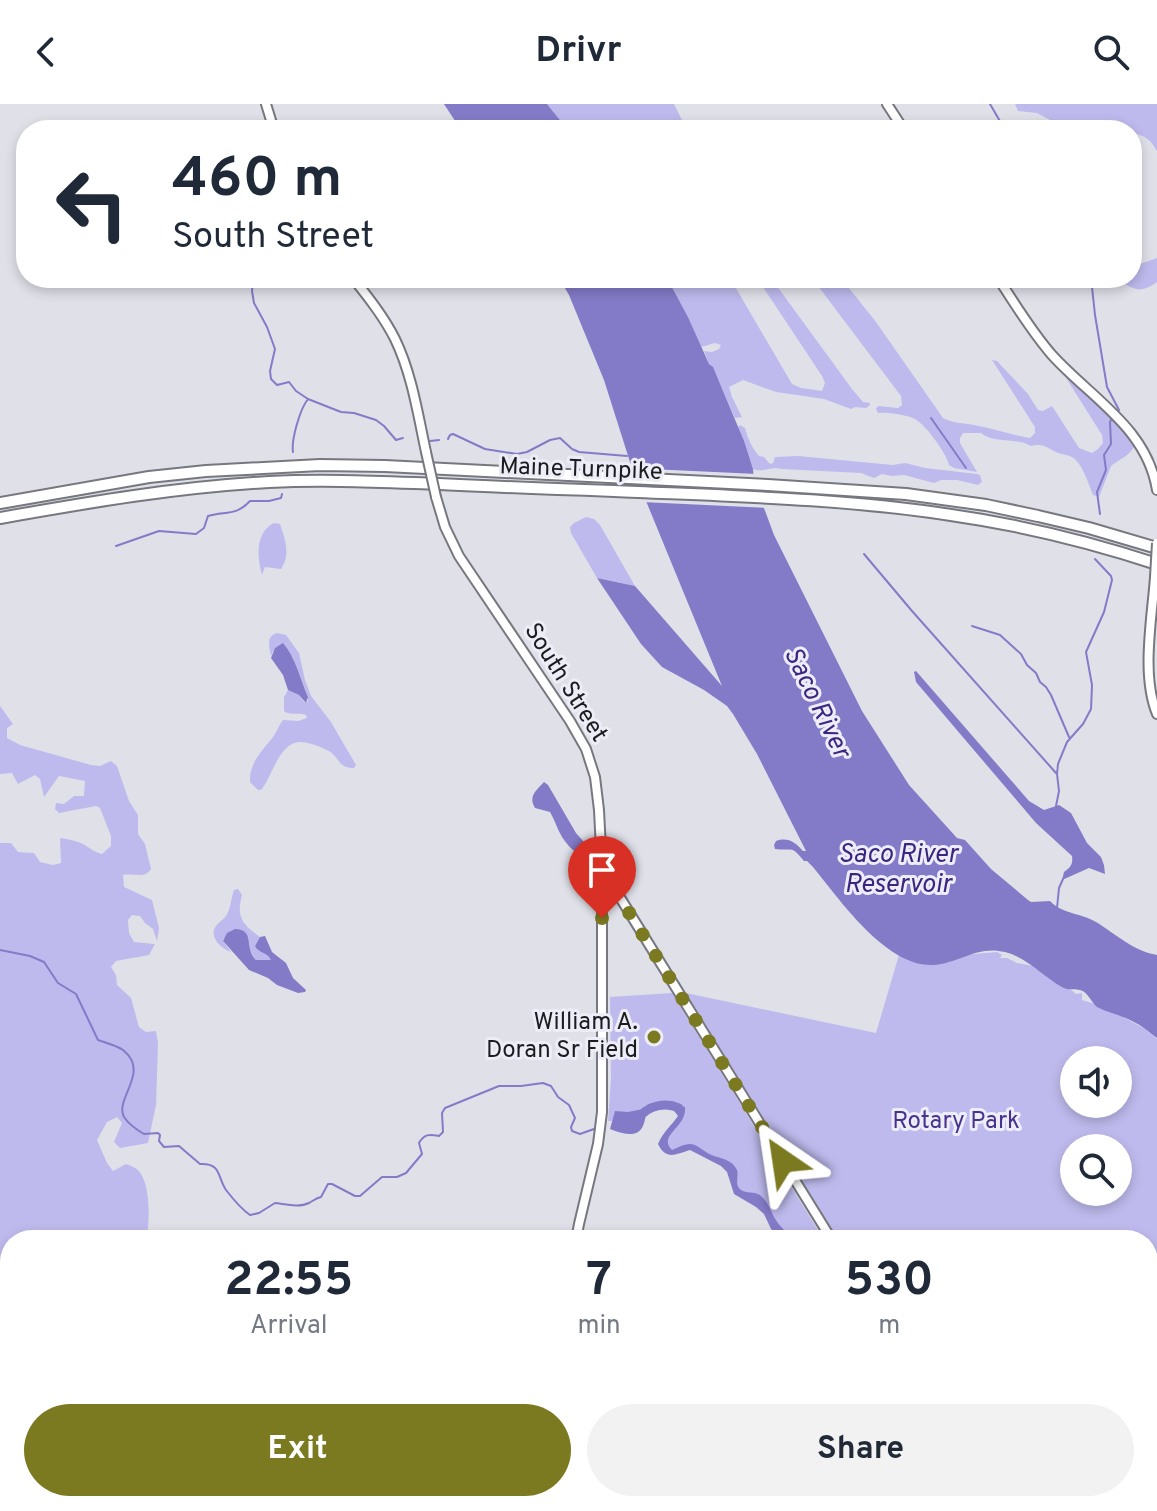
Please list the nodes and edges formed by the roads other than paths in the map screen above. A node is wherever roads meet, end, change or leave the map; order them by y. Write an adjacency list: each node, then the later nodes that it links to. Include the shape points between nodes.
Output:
1 (361, 288): 9 (street, South Street, bridge, via 400,351 436,497 459,556 586,749 598,797)
2 (1005, 288): 3 (street, via 1050,352 1131,432)
3 (1157, 490)
4 (0, 503): 6 (highway, Maine Turnpike, via 149,477 264,467 385,466 906,494 986,505)
5 (0, 518): 7 (highway, Maine Turnpike, via 156,492 359,481 867,506 1030,529)
6 (1157, 545): 8 (street, bridge, via 1148,680)
7 (1157, 564)
8 (1157, 714)
9 (602, 869): 10 (street, South Street, via 602,1112); 11 (street)
10 (578, 1230)
11 (826, 1230)

